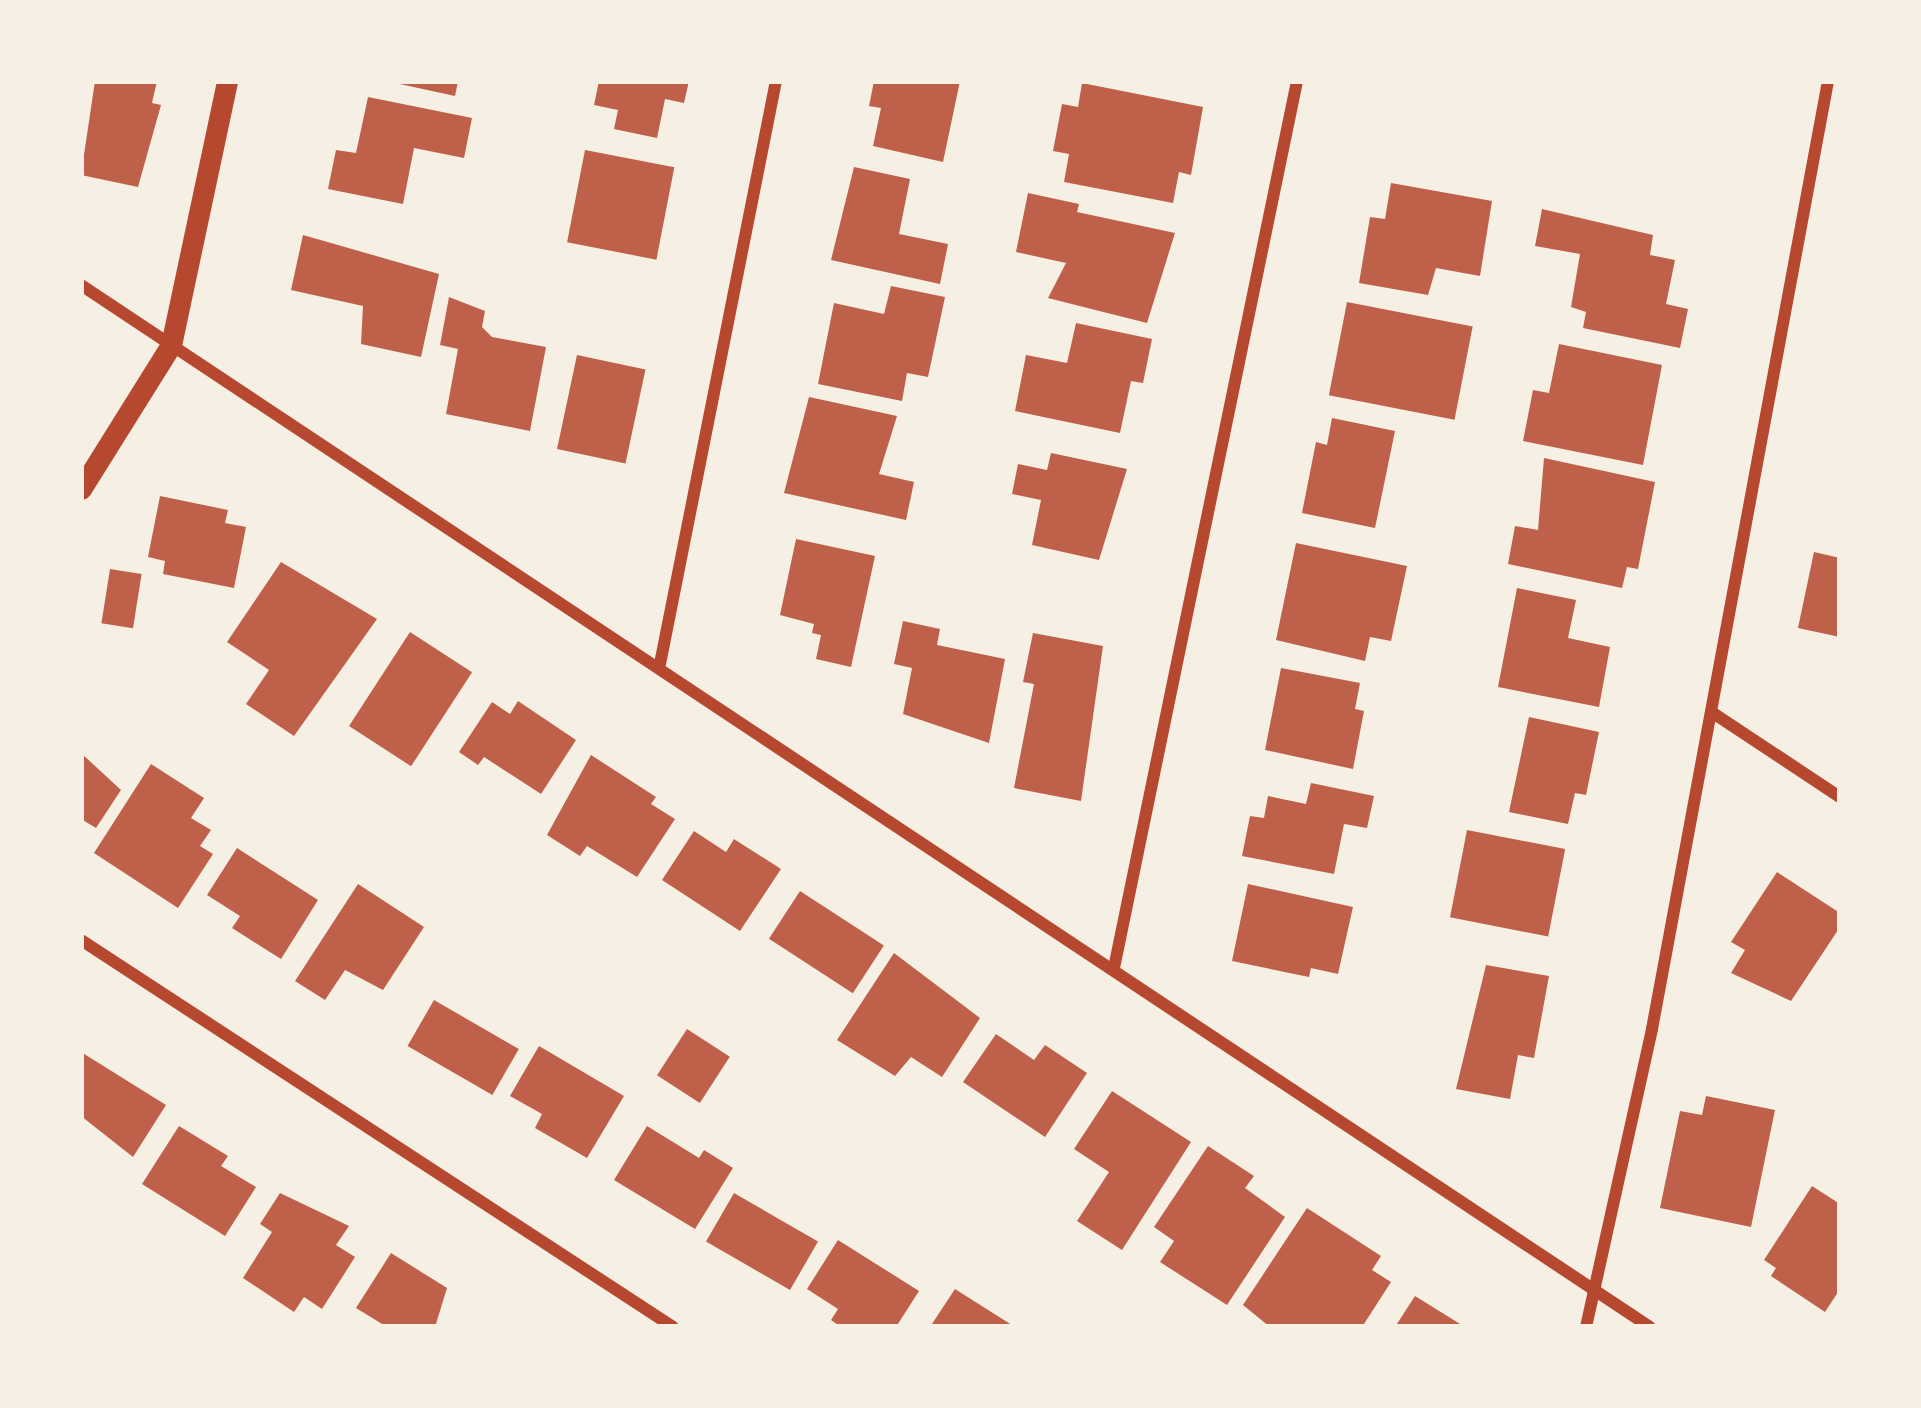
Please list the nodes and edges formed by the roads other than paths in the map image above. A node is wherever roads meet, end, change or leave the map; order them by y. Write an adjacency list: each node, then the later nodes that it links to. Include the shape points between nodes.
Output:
1 (227, 81): 6 (street)
2 (776, 81): 8 (street)
3 (1297, 81): 12 (street)
4 (1828, 81): 9 (street)
5 (81, 285): 6 (street)
6 (171, 345): 7 (street); 8 (street)
7 (81, 489)
8 (660, 664): 12 (street)
9 (1713, 712): 10 (street); 13 (street)
10 (1840, 796)
11 (81, 940): 14 (street)
12 (1114, 968): 13 (street)
13 (1594, 1291): 15 (street); 16 (street)
14 (673, 1327)
15 (1586, 1327)
16 (1650, 1327)

